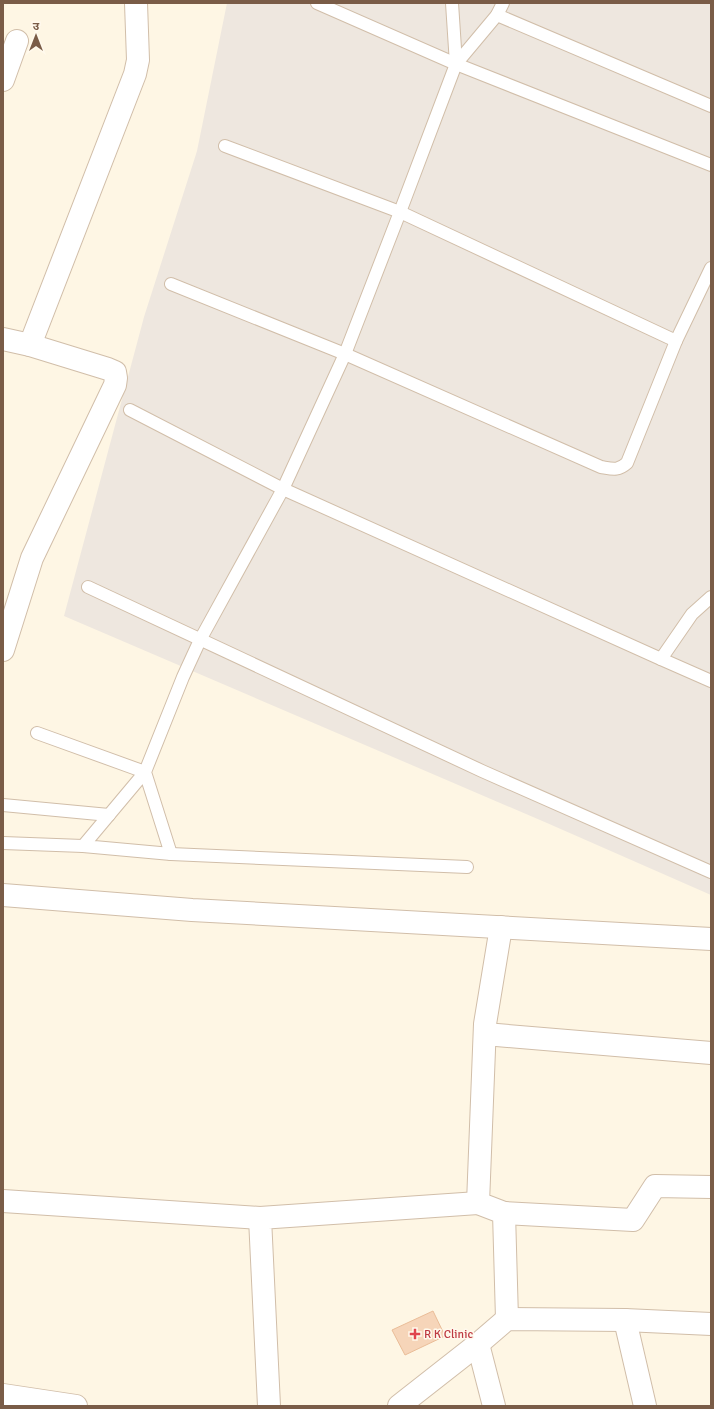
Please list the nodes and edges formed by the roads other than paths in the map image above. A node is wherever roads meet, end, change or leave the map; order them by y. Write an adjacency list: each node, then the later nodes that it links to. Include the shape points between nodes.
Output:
1 (136, 3): 17 (street, via 138,60 135,74)
2 (317, 3): 7 (lane)
3 (452, 3): 7 (lane)
4 (503, 3): 5 (lane)
5 (497, 15): 7 (lane); 9 (lane)
6 (17, 41): 8 (street)
7 (456, 64): 11 (lane); 12 (lane)
8 (3, 80)
9 (711, 106)
10 (225, 146): 12 (lane)
11 (711, 164)
12 (400, 212): 16 (lane); 18 (lane)
13 (711, 268): 16 (lane)
14 (171, 284): 18 (lane)
15 (3, 339): 17 (street)
16 (676, 341): 18 (lane, via 627,463 621,468 614,469 601,467)
17 (30, 345): 24 (street, via 108,369 115,372 116,378 115,385 32,558)
18 (345, 354): 20 (lane)
19 (130, 410): 20 (lane)
20 (283, 489): 23 (lane); 25 (lane)
21 (88, 587): 23 (lane)
22 (711, 597): 25 (lane, via 692,614)
23 (200, 640): 28 (lane); 35 (lane, via 482,771)
24 (3, 650)
25 (661, 659): 26 (lane)
26 (711, 681)
27 (37, 733): 28 (lane)
28 (145, 772): 30 (lane); 33 (lane)
29 (3, 805): 30 (lane)
30 (109, 815): 32 (lane)
31 (3, 843): 32 (lane)
32 (83, 846): 33 (lane)
33 (171, 854): 34 (lane)
34 (467, 867)
35 (711, 872)
36 (3, 895): 37 (street, via 192,910)
37 (501, 927): 38 (street); 39 (street)
38 (711, 939)
39 (485, 1034): 40 (street); 43 (street)
40 (711, 1054)
41 (711, 1187): 44 (street, via 655,1186 633,1220)
42 (3, 1201): 45 (street)
43 (478, 1203): 44 (street); 45 (street)
44 (504, 1213): 46 (street)
45 (260, 1218): 52 (street)
46 (507, 1319): 47 (street); 49 (street)
47 (625, 1320): 48 (street); 55 (street)
48 (711, 1324)
49 (478, 1344): 53 (street); 54 (street)
50 (3, 1395): 51 (street)
51 (76, 1406)
52 (269, 1406)
53 (400, 1406)
54 (494, 1406)
55 (645, 1406)

